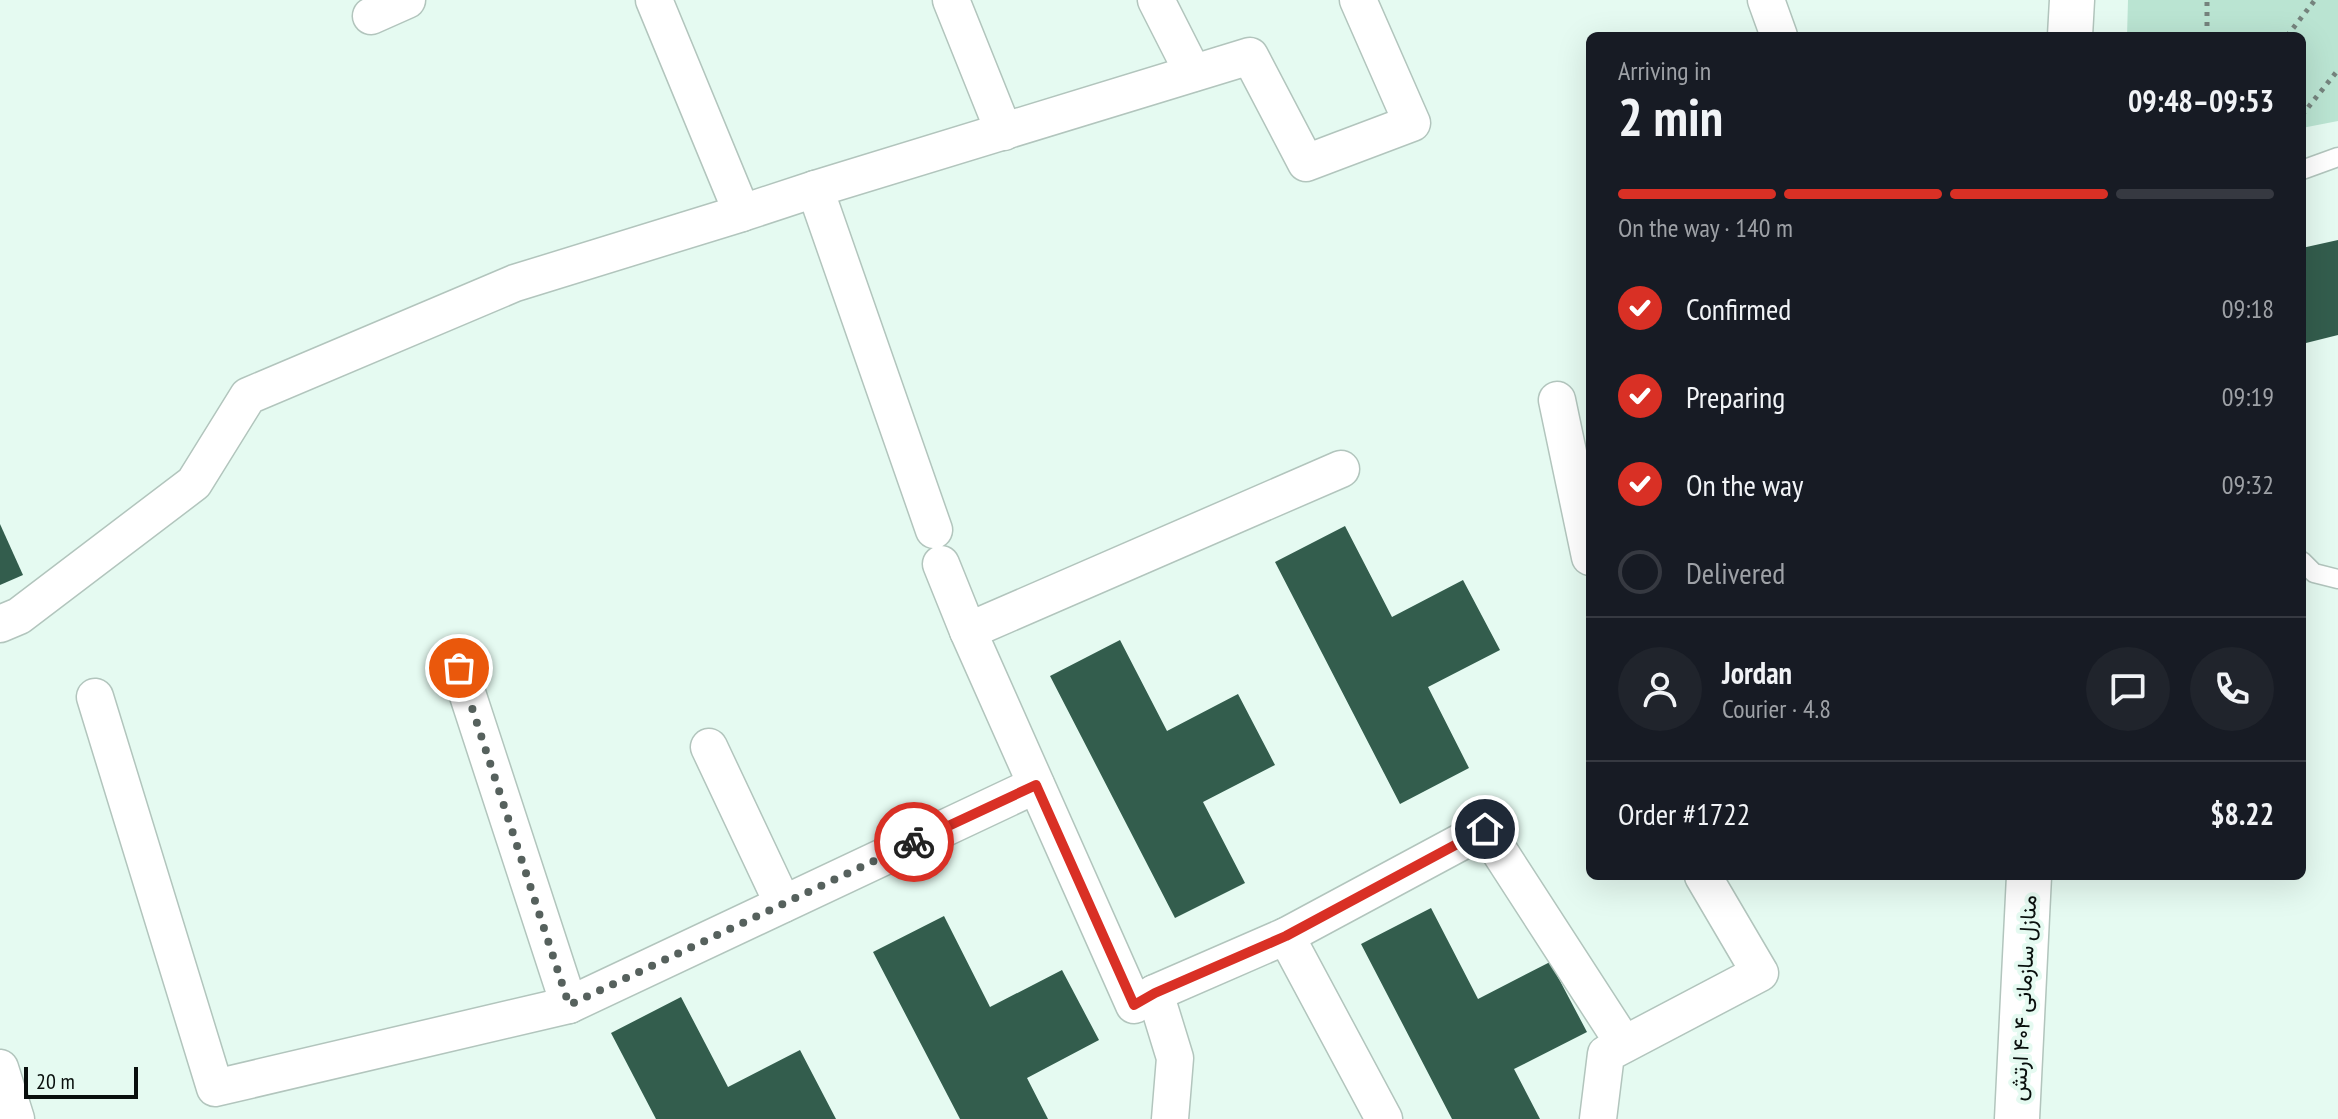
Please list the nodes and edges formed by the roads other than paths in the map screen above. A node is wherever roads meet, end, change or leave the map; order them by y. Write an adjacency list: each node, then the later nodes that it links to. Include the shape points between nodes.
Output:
1 (407, 0): 8 (street)
2 (654, 0): 16 (street)
3 (951, 0): 12 (street)
4 (1156, 0): 11 (street)
5 (1358, 0): 11 (street, via 1412,123 1306,163 1250,56)
6 (1766, 0): 9 (street)
7 (2072, 0): 10 (street)
8 (371, 16)
9 (1778, 32)
10 (2070, 32)
11 (1193, 73): 12 (street)
12 (1004, 132): 15 (street)
13 (2338, 157): 14 (lane)
14 (2306, 169)
15 (815, 189): 16 (street); 23 (street)
16 (742, 213): 22 (street, via 515,283 248,396 194,483 19,616)
17 (1557, 400): 19 (street)
18 (1341, 469): 23 (street)
19 (1586, 538)
20 (2306, 565): 21 (lane, via 2314,573)
21 (2338, 579)
22 (0, 624)
23 (968, 631): 27 (street)
24 (459, 668): 33 (street)
25 (95, 697): 33 (street, via 215,1088)
26 (709, 747): 30 (street)
27 (1036, 785): 30 (street); 32 (street, via 1134,1005)
28 (1705, 880): 34 (street, via 1760,973)
29 (2029, 880): 40 (street, منازل سازمانی ۴۰۴ ارتش)
30 (783, 904): 33 (street)
31 (1286, 936): 32 (street); 34 (street, via 1485,829); 38 (street)
32 (1155, 993): 37 (street, via 1175,1058)
33 (569, 1005)
34 (1624, 1044): 39 (street, via 1606,1054)
35 (0, 1068): 36 (street)
36 (16, 1119)
37 (1170, 1119)
38 (1384, 1119)
39 (1598, 1119)
40 (2017, 1119)

